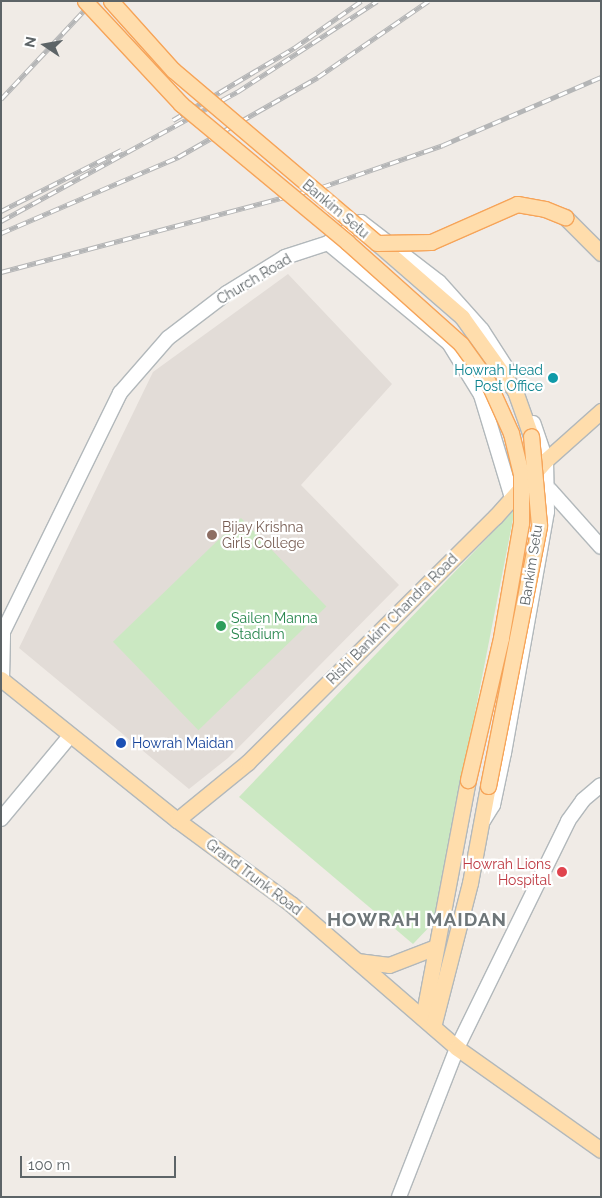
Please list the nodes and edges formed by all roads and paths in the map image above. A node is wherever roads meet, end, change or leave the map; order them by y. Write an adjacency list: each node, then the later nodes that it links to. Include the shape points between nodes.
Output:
1 (85, 1): 18 (main road, Bankim Setu, bridge, via 181,104 347,242 461,344 486,380 511,433 521,474 521,523 501,638 468,780)
2 (111, 1): 4 (main road, Bankim Setu, bridge, via 173,70)
3 (328, 243): 7 (street, Church Road, via 361,222 438,282 500,358 527,404); 9 (street, via 449,343 482,395); 11 (street, Church Road, via 285,257 227,293 168,338 120,393)
4 (377, 243): 5 (main road, bridge, via 431,242 517,204 565,217); 17 (main road, Bankim Setu, bridge, via 462,317 515,391 531,436 539,525)
5 (601, 253)
6 (601, 411): 7 (main road, Rishi Bankim Chandra Road)
7 (546, 460): 8 (street); 9 (main road, Rishi Bankim Chandra Road)
8 (550, 490): 9 (street); 10 (street); 17 (street, via 542,554 504,753 493,805)
9 (512, 498): 16 (main road, Rishi Bankim Chandra Road, via 248,762)
10 (601, 547)
11 (2, 636): 12 (street)
12 (2, 679): 13 (main road, Grand Trunk Road)
13 (70, 736): 15 (street); 16 (main road, Grand Trunk Road)
14 (601, 785): 21 (street, via 583,800 568,821)
15 (1, 819)
16 (177, 820): 19 (main road, Grand Trunk Road, via 291,904)
17 (482, 824): 20 (main road, Bankim Setu)
18 (436, 947): 19 (main road, via 389,965); 20 (main road, Bankim Setu)
19 (357, 961): 20 (main road, Grand Trunk Road)
20 (428, 1022): 21 (main road, Grand Trunk Road)
21 (457, 1048): 22 (main road, Grand Trunk Road); 23 (street)
22 (601, 1150)
23 (399, 1197)

